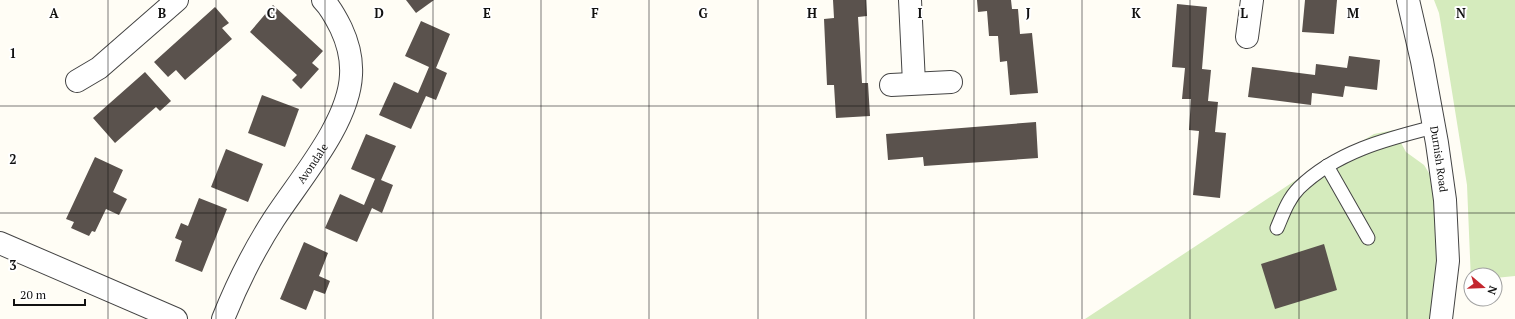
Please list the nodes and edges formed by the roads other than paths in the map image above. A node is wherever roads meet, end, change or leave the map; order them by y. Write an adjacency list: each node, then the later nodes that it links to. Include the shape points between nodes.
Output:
1 (177, 0): 7 (street, via 99,68)
2 (323, 0): 17 (street, Avondale, via 335,16 346,39 351,76 347,98 339,118 315,160 274,220 237,284)
3 (910, 0): 9 (street)
4 (1252, 0): 6 (street)
5 (1408, 0): 11 (street, Durnish Road)
6 (1246, 37)
7 (77, 81)
8 (951, 82): 9 (street)
9 (914, 84): 10 (street)
10 (891, 85)
11 (1434, 127): 12 (lane, via 1389,138); 18 (street, Durnish Road, via 1445,200 1448,261)
12 (1327, 166): 13 (lane, via 1298,189); 14 (lane)
13 (1277, 228)
14 (1368, 238)
15 (0, 243): 16 (street)
16 (176, 319)
17 (223, 319)
18 (1441, 319)

